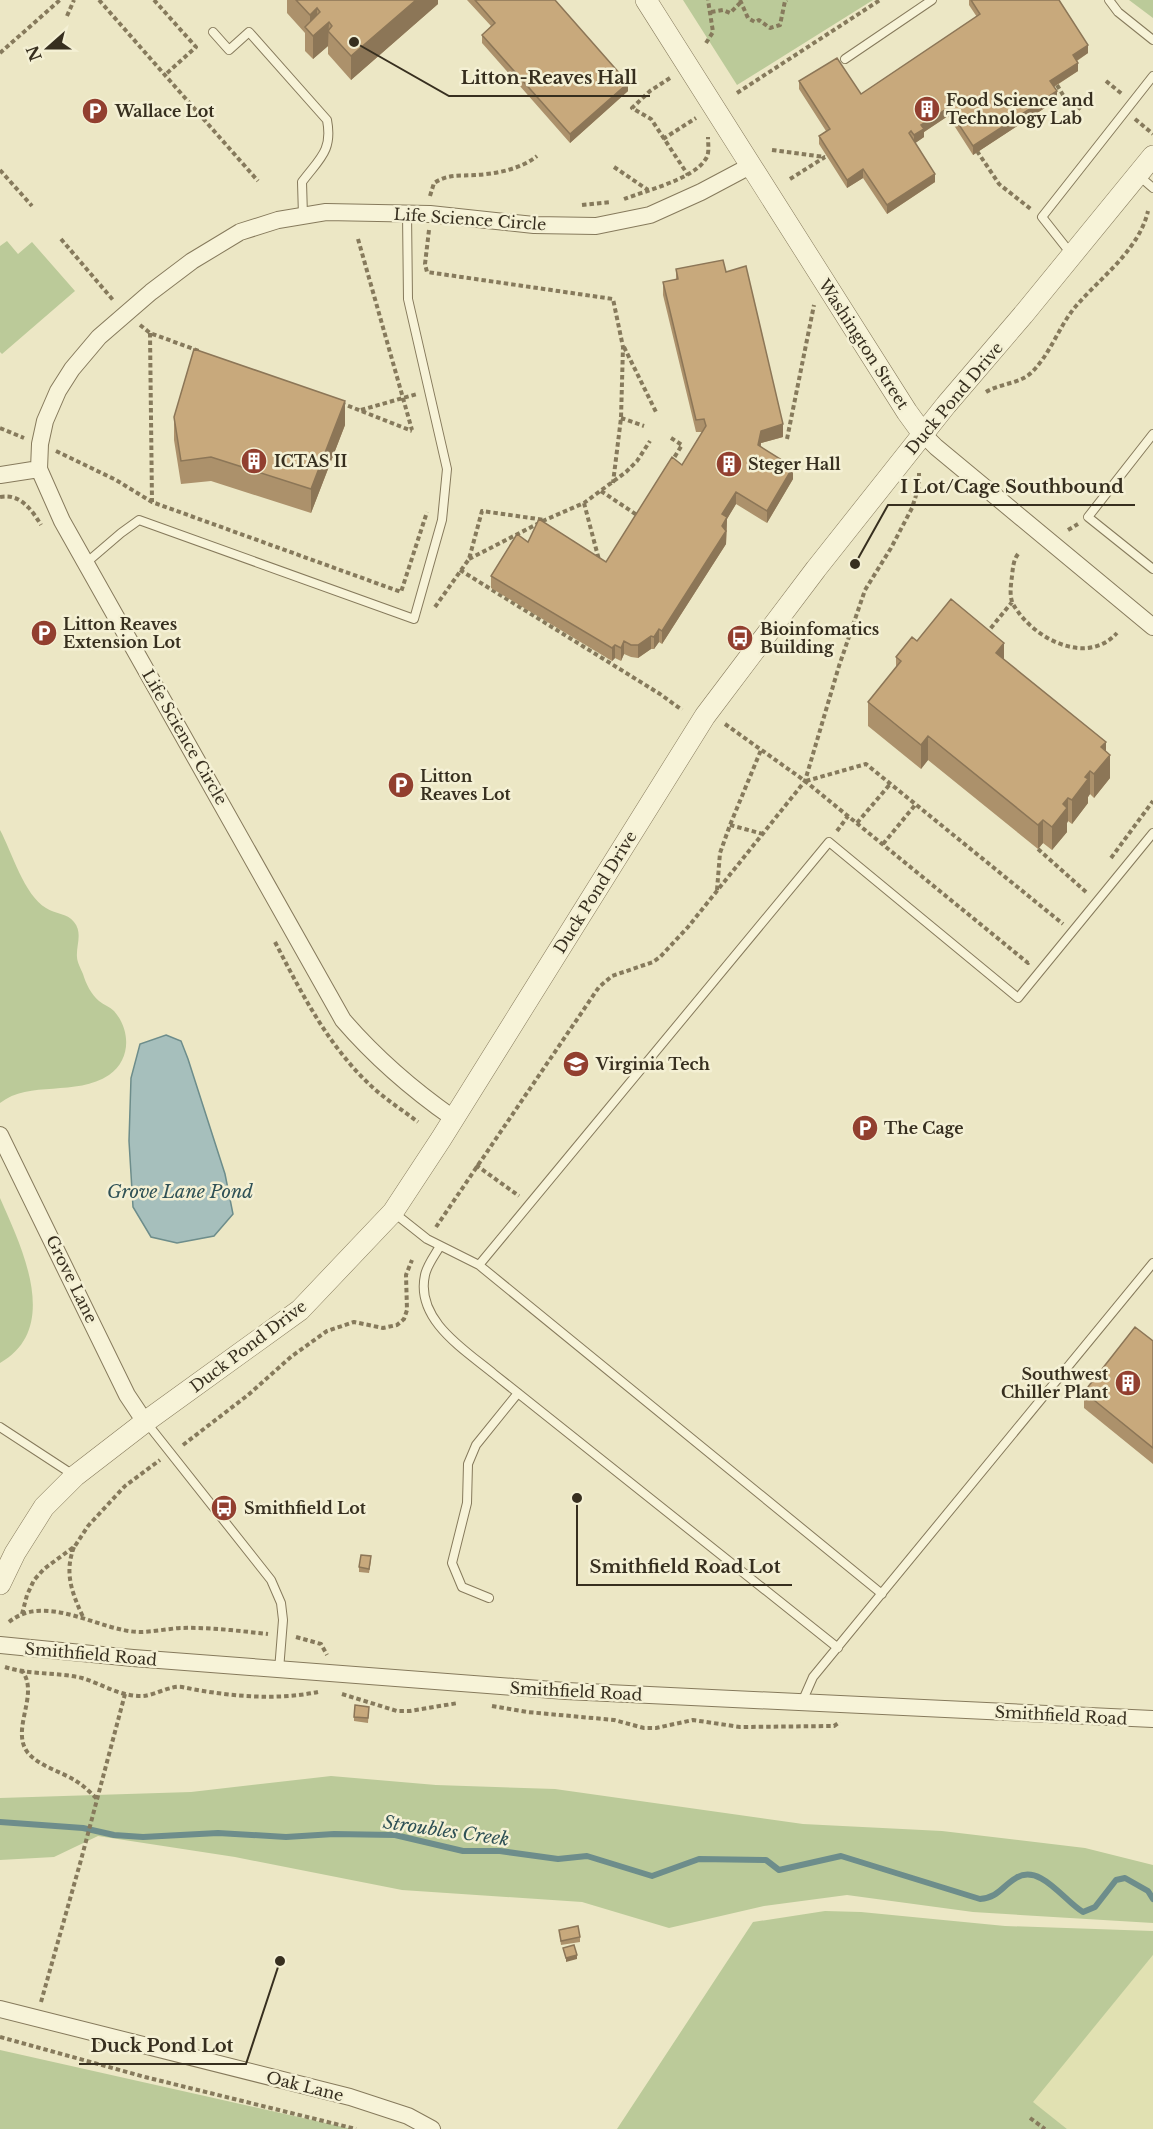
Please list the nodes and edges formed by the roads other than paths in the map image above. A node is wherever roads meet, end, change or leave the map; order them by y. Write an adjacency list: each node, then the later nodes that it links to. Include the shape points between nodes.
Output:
1 (646, 0): 9 (street, Washington Street)
2 (932, 0): 6 (lane)
3 (1109, 0): 5 (lane)
4 (213, 32): 12 (lane, via 229,50 249,32 327,120 330,136 326,151 302,182)
5 (1153, 40)
6 (845, 59)
7 (1153, 76): 13 (lane, via 1042,217)
8 (1153, 156): 10 (street, Duck Pond Drive)
9 (750, 166): 11 (street, Life Science Circle, via 650,215 596,226 534,225); 14 (street, Washington Street)
10 (1145, 182): 13 (street, Duck Pond Drive)
11 (407, 213): 12 (street, Life Science Circle, via 326,212); 18 (lane, via 408,299 447,469 442,520 414,619 139,520)
12 (303, 216): 16 (street, Life Science Circle, via 240,232 192,261 99,337 58,391 45,421)
13 (1072, 255): 14 (street, Duck Pond Drive)
14 (923, 434): 20 (street, Washington Street); 22 (street, Duck Pond Drive, via 705,716)
15 (1153, 434): 19 (lane, via 1088,517)
16 (39, 469): 17 (street); 18 (street, Life Science Circle)
17 (0, 476)
18 (86, 563): 22 (street, Life Science Circle, via 343,1020 366,1047)
19 (1153, 569)
20 (1153, 627)
21 (1153, 833): 27 (lane, via 1018,998 829,842)
22 (453, 1118): 24 (street, Duck Pond Drive)
23 (0, 1135): 29 (street, Grove Lane, via 127,1395)
24 (393, 1212): 25 (lane); 29 (street, Duck Pond Drive, via 300,1310)
25 (440, 1246): 27 (lane); 28 (lane, via 425,1274 429,1311 439,1327)
26 (1153, 1263): 33 (lane)
27 (479, 1264): 33 (lane)
28 (518, 1394): 34 (lane, via 476,1445 468,1464 467,1503 452,1563 462,1587); 36 (lane)
29 (145, 1422): 31 (street, Duck Pond Drive); 37 (lane, via 271,1580 283,1620)
30 (0, 1427): 31 (lane)
31 (75, 1476): 32 (street, Duck Pond Drive, via 44,1507)
32 (0, 1584)
33 (882, 1594): 36 (lane)
34 (489, 1598)
35 (0, 1645): 37 (street, Smithfield Road)
36 (838, 1648): 38 (lane, via 813,1677)
37 (279, 1670): 38 (street, Smithfield Road, via 566,1691)
38 (802, 1702): 39 (street, Smithfield Road)
39 (1153, 1719)
40 (0, 2009): 41 (street, Oak Lane, via 350,2097 408,2116)
41 (432, 2129)

